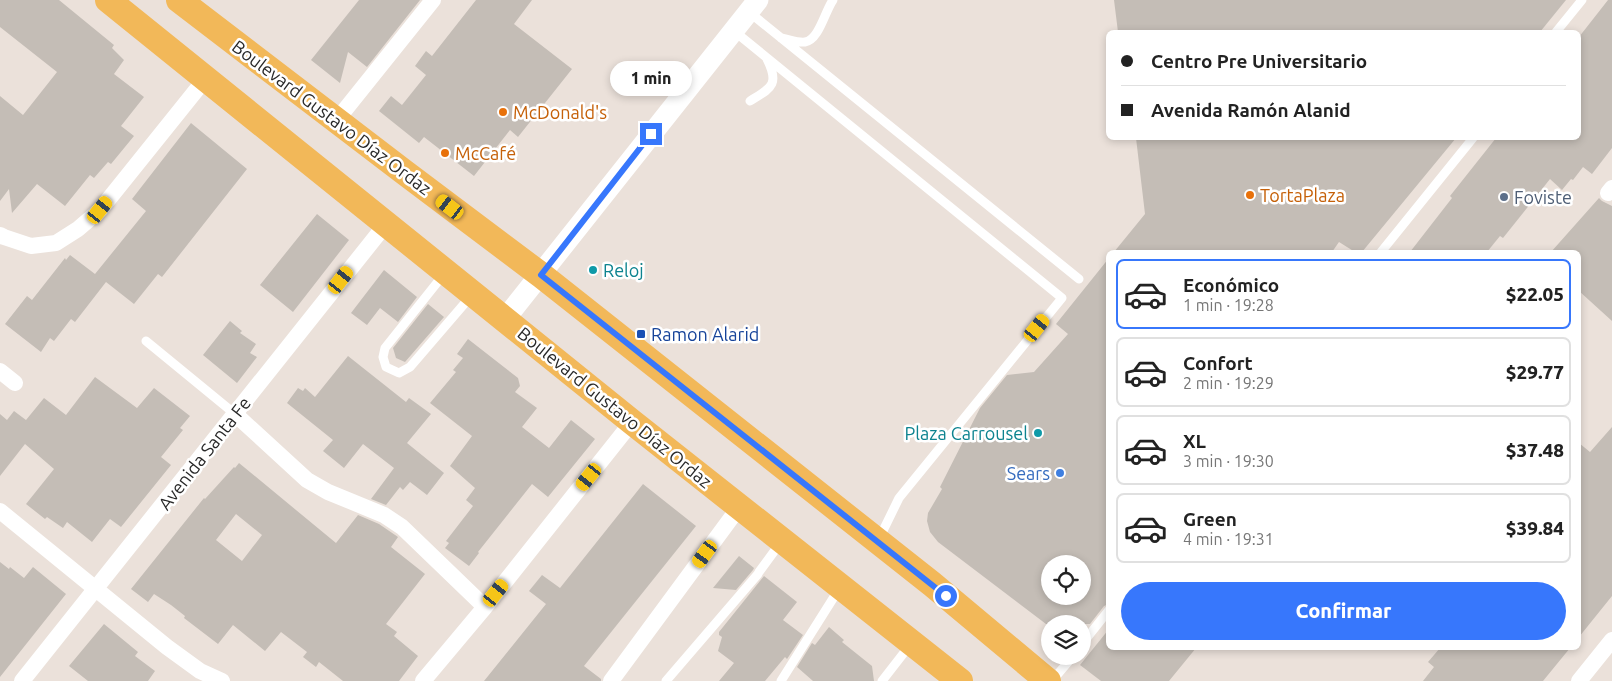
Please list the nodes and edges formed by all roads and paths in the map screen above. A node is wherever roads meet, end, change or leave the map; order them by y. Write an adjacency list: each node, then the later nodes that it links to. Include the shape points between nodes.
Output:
1 (108, 0): 11 (main road, Boulevard Gustavo Díaz Ordaz)
2 (179, 0): 13 (main road, Boulevard Gustavo Díaz Ordaz)
3 (433, 0): 13 (street)
4 (833, 0): 9 (lane, via 812,39 805,42)
5 (1582, 0): 7 (lane)
6 (754, 6): 8 (street); 9 (lane)
7 (1558, 30)
8 (734, 31): 10 (lane); 19 (street)
9 (781, 38): 20 (lane)
10 (766, 57): 12 (lane, via 774,79 768,91); 31 (lane, via 1062,298 899,498)
11 (206, 78): 15 (main road, Boulevard Gustavo Díaz Ordaz); 16 (street, via 100,210 78,229 56,243 31,246)
12 (750, 101)
13 (336, 121): 19 (main road, Boulevard Gustavo Díaz Ordaz)
14 (1471, 140): 17 (lane)
15 (386, 224): 18 (main road, Boulevard Gustavo Díaz Ordaz); 26 (street, Avenida Santa Fe)
16 (0, 234)
17 (1383, 250)
18 (446, 272): 21 (main road, Boulevard Gustavo Díaz Ordaz); 21 (lane, via 385,348 386,366 399,373 410,367)
19 (541, 275): 22 (street); 31 (main road, Boulevard Gustavo Díaz Ordaz)
20 (1078, 279)
21 (473, 293): 22 (main road, Boulevard Gustavo Díaz Ordaz)
22 (505, 319): 27 (main road, Boulevard Gustavo Díaz Ordaz)
23 (146, 341): 26 (lane)
24 (0, 371): 25 (street)
25 (15, 383)
26 (235, 414): 33 (street, Avenida Santa Fe); 34 (street, via 307,480 384,515 402,527)
27 (632, 422): 28 (main road, Boulevard Gustavo Díaz Ordaz); 34 (street)
28 (740, 506): 30 (main road, Boulevard Gustavo Díaz Ordaz); 43 (street)
29 (0, 511): 33 (street)
30 (783, 540): 32 (main road, Boulevard Gustavo Díaz Ordaz); 44 (lane)
31 (877, 542): 48 (main road, Boulevard Gustavo Díaz Ordaz)
32 (841, 586): 38 (main road, Boulevard Gustavo Díaz Ordaz); 45 (lane)
33 (96, 589): 40 (street, Avenida Santa Fe); 41 (street, via 167,648)
34 (484, 607): 42 (street)
35 (1106, 614): 36 (lane)
36 (1091, 633)
37 (1612, 640): 49 (street)
38 (912, 643): 46 (lane); 47 (main road, Boulevard Gustavo Díaz Ordaz)
39 (1065, 665): 48 (lane)
40 (22, 681)
41 (222, 681)
42 (423, 681)
43 (612, 681)
44 (666, 681)
45 (781, 681)
46 (882, 681)
47 (960, 681)
48 (1050, 681)
49 (1579, 681)

